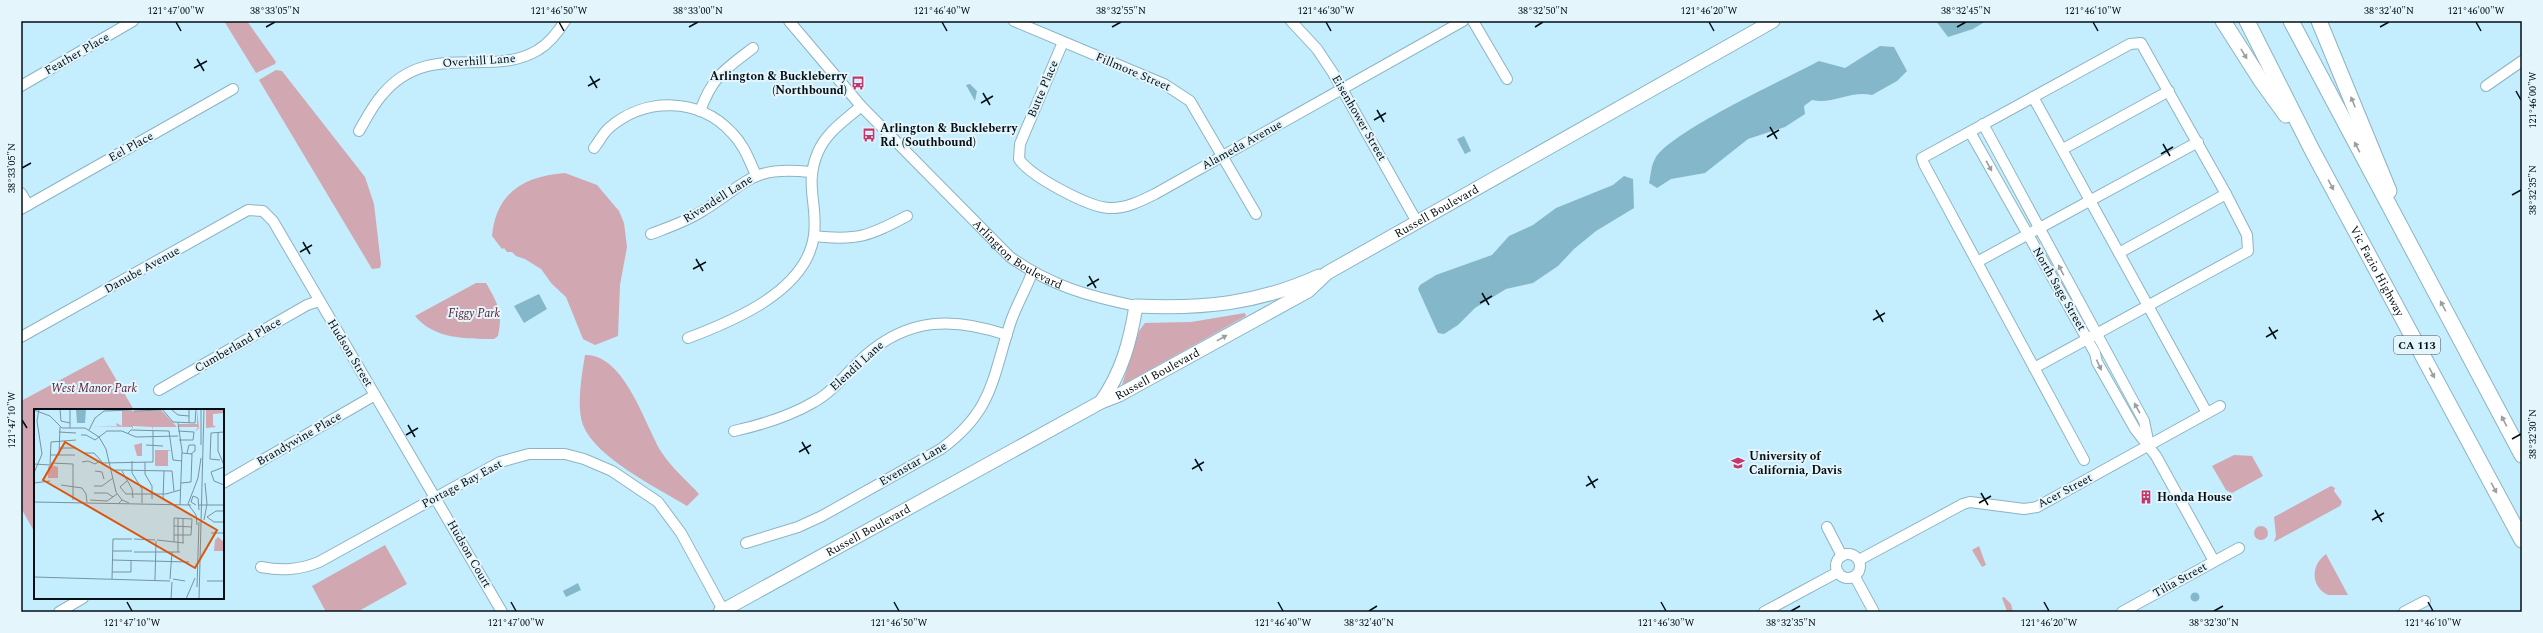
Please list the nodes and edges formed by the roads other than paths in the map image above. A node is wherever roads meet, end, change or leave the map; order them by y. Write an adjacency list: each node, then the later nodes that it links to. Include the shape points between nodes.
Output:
1 (133, 21): 17 (street, Feather Place)
2 (565, 21): 26 (street, Overhill Lane, via 555,36 539,50 525,56 508,61 443,62 424,67 402,78 382,94)
3 (789, 21): 23 (street, Arlington Boulevard)
4 (1014, 21): 13 (street, Fillmore Street)
5 (1292, 21): 20 (street, Eisenhower Street, via 1323,57)
6 (1463, 21): 20 (street, Alameda Avenue)
7 (1473, 21): 16 (street)
8 (1773, 21): 43 (main road, Russell Boulevard)
9 (2223, 21): 31 (highway, one-way to 31, via 2260,79)
10 (2247, 21): 31 (highway, Vic Fazio Highway / CA 113)
11 (2291, 21): 48 (highway, CA 113, one-way to 11, via 2382,196)
12 (2319, 21): 48 (highway, one-way to 12)
13 (1063, 42): 32 (street, Fillmore Street, via 1177,91 1190,101); 33 (street, Butte Place, via 1020,144)
14 (753, 48): 24 (street, via 719,74 710,85)
15 (2522, 61): 18 (street)
16 (1507, 79)
17 (21, 86)
18 (2486, 86)
19 (233, 89): 39 (street, Eel Place)
20 (1342, 89): 32 (street, Alameda Avenue); 43 (street, Eisenhower Street)
21 (2170, 91): 22 (street, via 2144,46 2135,42); 28 (street); 30 (street)
22 (2033, 97): 25 (street); 30 (street)
23 (861, 106): 34 (street, via 826,139); 51 (street, Arlington Boulevard, via 992,240)
24 (700, 111): 29 (street, via 672,105 646,107 627,114 608,129); 35 (street, via 722,123 732,132 743,146)
25 (1983, 124): 27 (street); 44 (street, North Sage Street)
26 (359, 131)
27 (1970, 132): 46 (street, North Sage Street, one-way to 46); 50 (street, via 1922,158)
28 (2198, 142): 37 (street); 38 (street)
29 (594, 148)
30 (2063, 149): 38 (street)
31 (2312, 150): 74 (highway, Vic Fazio Highway / CA 113, one-way to 74)
32 (1224, 156): 33 (street, Alameda Avenue, via 1138,203 1108,208 1095,206 1078,198 1030,171); 41 (street, Fillmore Street)
33 (1019, 159)
34 (810, 172): 35 (street, Rivendell Lane, via 779,171); 47 (street)
35 (756, 175): 45 (street, Rivendell Lane, via 696,215)
36 (21, 193): 39 (street)
37 (2226, 194): 49 (street); 55 (street, via 2247,235 2248,251)
38 (2091, 201): 44 (street); 49 (street)
39 (25, 207)
40 (263, 211): 53 (street, Hudson Street, via 273,221); 58 (street, Danube Avenue, via 248,210)
41 (1256, 214)
42 (907, 216): 47 (street, via 863,237 847,239)
43 (1417, 222): 52 (main road, Russell Boulevard)
44 (2039, 229): 46 (street); 57 (street, North Sage Street, one-way to 44)
45 (651, 234)
46 (2028, 235): 50 (street); 60 (street, North Sage Street)
47 (814, 236): 59 (street, via 801,266 782,290 729,322)
48 (2409, 242): 69 (highway, CA 113, one-way to 48)
49 (2119, 253): 55 (street)
50 (1977, 262): 61 (street)
51 (1032, 273): 54 (street, Arlington Boulevard, via 1082,294); 56 (street, Evenstar Lane)
52 (1327, 273): 54 (main road, Arlington Boulevard, via 1268,296 1224,305 1182,308); 64 (main road, Russell Boulevard, one-way to 52, via 1119,395 1308,291)
53 (319, 301): 62 (street, Cumberland Place, via 307,305); 63 (street, Hudson Street)
54 (1136, 306): 64 (main road, Russell Boulevard, via 1122,368)
55 (2148, 307): 57 (street); 66 (street)
56 (1007, 335): 67 (street, Elendil Lane, via 969,324 950,322 928,324 899,333 870,352 814,402 781,417); 75 (street, Evenstar Lane, via 995,381 987,400 955,439 822,516 798,528)
57 (2097, 335): 60 (street); 68 (street, North Sage Street, one-way to 57, via 2144,421)
58 (21, 337)
59 (688, 338)
60 (2088, 340): 61 (street); 68 (street, North Sage Street, one-way to 68, via 2135,429)
61 (2034, 368): 70 (street)
62 (158, 390)
63 (374, 395): 71 (street, Brandywine Place); 72 (street, Hudson Street)
64 (1101, 402): 86 (main road, Russell Boulevard)
65 (2220, 406): 66 (street, Acer Street)
66 (2207, 413): 68 (street, Acer Street)
67 (734, 431)
68 (2149, 445): 78 (street, Acer Street, via 2037,507 2024,509 1970,502 1963,504); 79 (street, North Sage Street)
69 (2522, 455)
70 (2084, 460)
71 (224, 482)
72 (435, 498): 80 (street, Portage Bay East, via 319,562 283,570); 86 (street, Portage Bay East, via 488,467 519,456 552,453 594,462 643,490 664,509 681,533); 88 (street, Hudson Court)
73 (1827, 527): 77 (street)
74 (2522, 540)
75 (746, 544)
76 (2239, 548): 79 (street, Tilia Street)
77 (1842, 556): 78 (street, via 1854,555); 81 (street, via 1838,561)
78 (1859, 560): 82 (street, via 1860,568)
79 (2214, 561): 85 (street, Tilia Street)
80 (261, 567)
81 (1838, 572): 82 (street, via 1845,578); 89 (street)
82 (1855, 577): 90 (street)
83 (81, 599): 87 (street)
84 (2425, 601): 92 (street)
85 (2139, 608): 91 (street, Tilia Street)
86 (721, 611)
87 (59, 612)
88 (502, 612)
89 (1764, 612)
90 (1874, 612)
91 (2122, 612)
92 (2404, 612)

